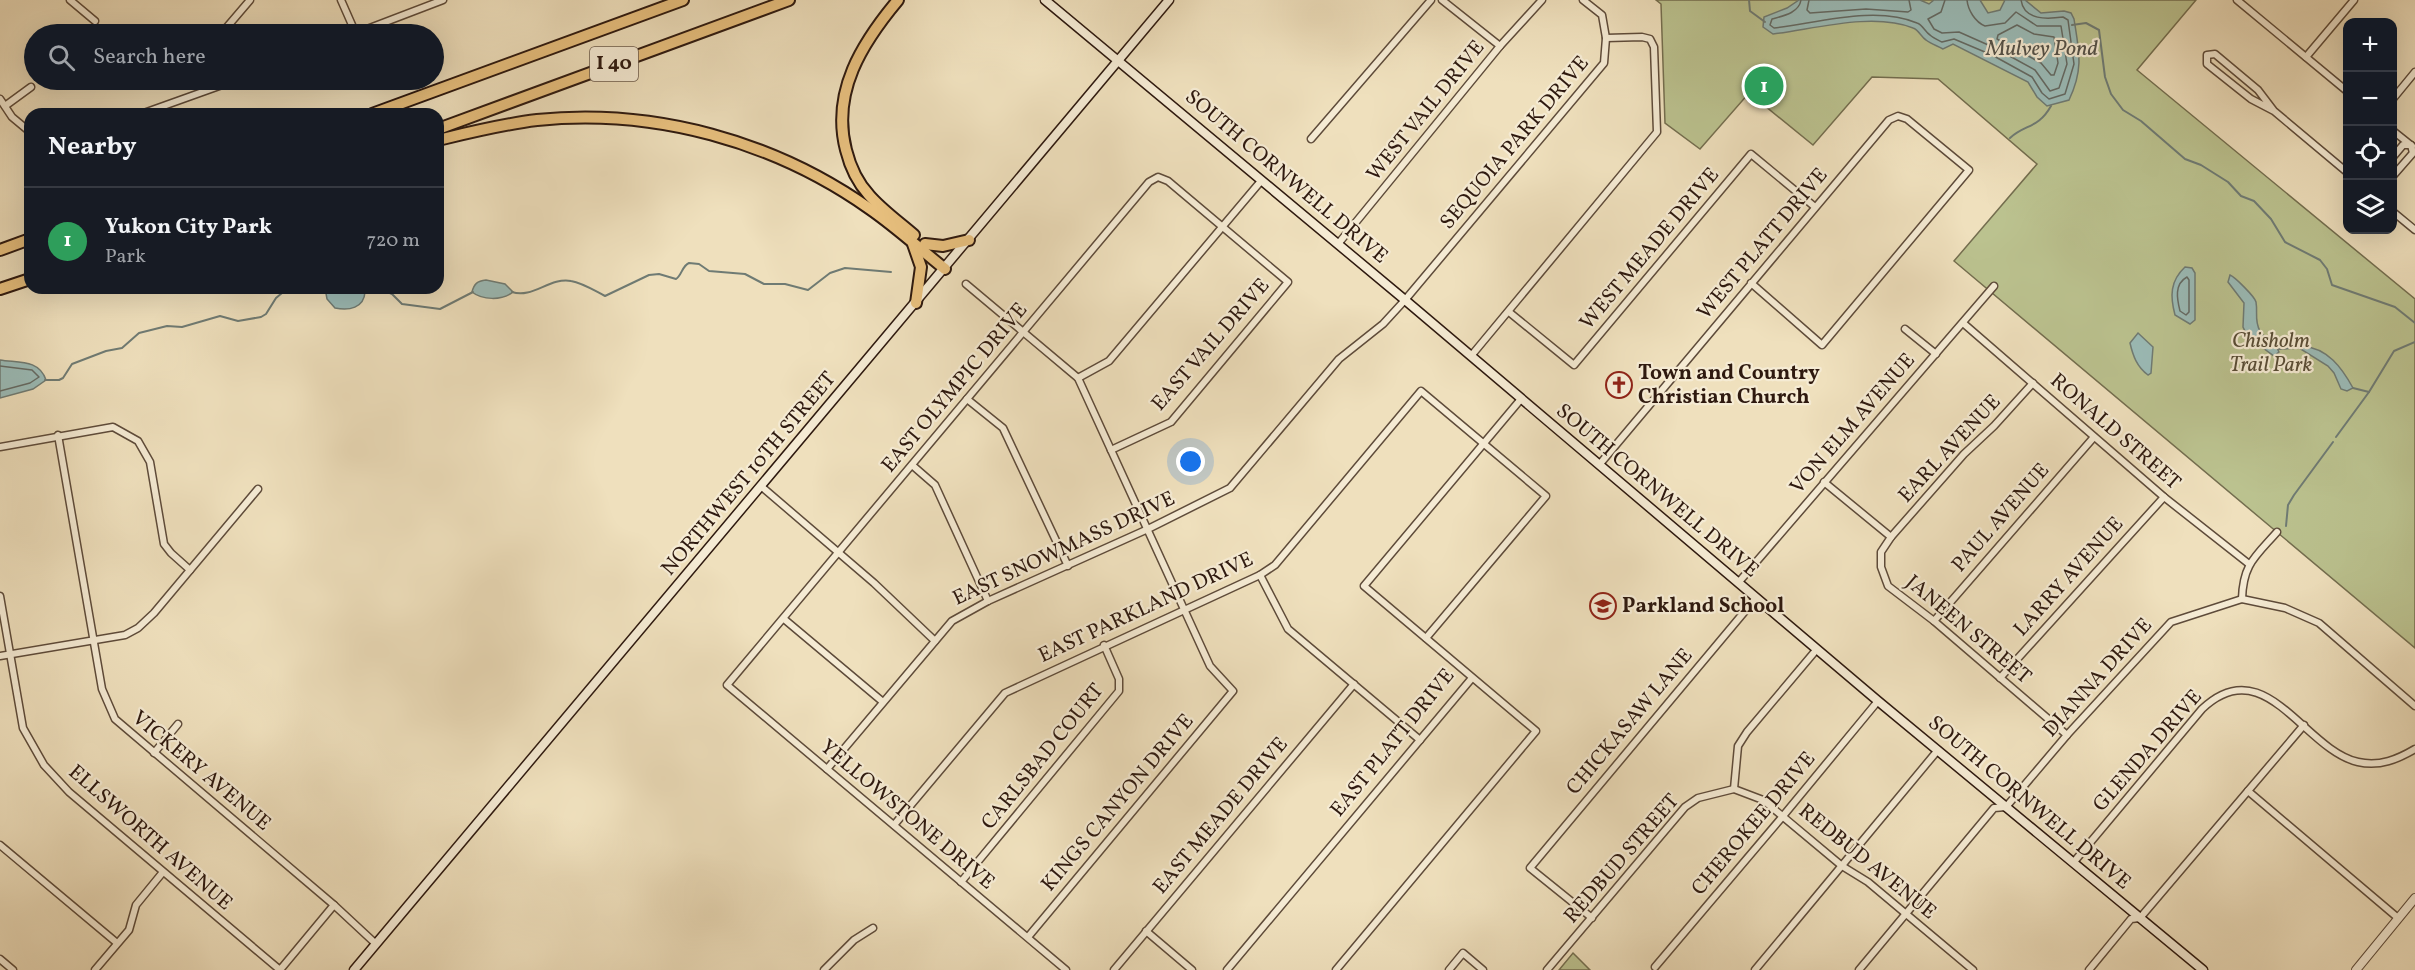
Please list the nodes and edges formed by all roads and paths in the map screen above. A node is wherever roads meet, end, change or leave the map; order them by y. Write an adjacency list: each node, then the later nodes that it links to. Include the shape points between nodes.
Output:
1 (70, 0): 16 (street)
2 (250, 0): 17 (street)
3 (341, 0): 18 (street)
4 (443, 0): 19 (street)
5 (683, 0): 25 (highway, I 40)
6 (789, 0): 37 (highway, I 40)
7 (898, 0): 53 (highway, via 854,64 843,96 842,127 847,156 867,194)
8 (1046, 0): 23 (main road, SOUTH CORNWELL DRIVE)
9 (1169, 0): 23 (main road, NORTHWEST 10TH STREET)
10 (1431, 0): 40 (street)
11 (1443, 0): 21 (street)
12 (1542, 0): 21 (street, WEST VAIL DRIVE)
13 (1583, 0): 20 (street, SEQUOIA PARK DRIVE, via 1602,15)
14 (2237, 0): 22 (street)
15 (2354, 0): 22 (street)
16 (95, 21)
17 (230, 24)
18 (351, 24)
19 (381, 24)
20 (1606, 38): 62 (street, SEQUOIA PARK DRIVE, via 1604,63); 64 (street, via 1650,39 1654,47 1657,132)
21 (1500, 46): 54 (street, WEST VAIL DRIVE)
22 (2306, 57): 26 (street)
23 (1118, 60): 45 (main road, SOUTH CORNWELL DRIVE); 50 (main road, NORTHWEST 10TH STREET)
24 (2415, 72): 30 (street)
25 (444, 88)
26 (2343, 88)
27 (27, 90): 32 (street)
28 (204, 90): 33 (street)
29 (437, 90): 34 (highway, I 40)
30 (2397, 94)
31 (0, 99): 32 (street)
32 (4, 106): 36 (street)
33 (157, 108)
34 (388, 108)
35 (2274, 111): 35 (street, via 2251,99 2207,64 2207,55 2215,54); 43 (street)
36 (24, 127)
37 (444, 127)
38 (2397, 133): 41 (street)
39 (444, 139): 52 (highway, via 510,124 567,118 627,120 695,130 756,148 803,169 872,210)
40 (1311, 139)
41 (2413, 147): 42 (street, via 2403,145); 44 (street, via 2413,153)
42 (2397, 152)
43 (2343, 169)
44 (2397, 171)
45 (1261, 181): 48 (street); 54 (main road, SOUTH CORNWELL DRIVE)
46 (1815, 207): 58 (street, WEST PLATT DRIVE); 58 (street, WEST PLATT DRIVE, via 1889,120 1898,116 1907,119 1969,171 1822,345); 64 (street, WEST MEADE DRIVE, via 1751,154 1574,365)
47 (2397, 215): 49 (street)
48 (1223, 226): 67 (street, EAST OLYMPIC DRIVE, via 1158,177 1149,182); 70 (street, via 1109,361); 78 (street, EAST VAIL DRIVE, via 1288,282 1171,422)
49 (2415, 230)
50 (969, 240): 53 (highway, via 943,246); 56 (main road, NORTHWEST 10TH STREET)
51 (24, 241): 55 (highway)
52 (911, 242): 56 (highway); 63 (highway, via 921,267)
53 (925, 244): 56 (highway)
54 (1338, 244): 62 (main road, SOUTH CORNWELL DRIVE)
55 (0, 250)
56 (947, 266): 63 (main road, NORTHWEST 10TH STREET)
57 (24, 281): 61 (highway)
58 (1752, 283): 80 (street, WEST PLATT DRIVE)
59 (966, 284): 67 (street)
60 (1994, 286): 65 (street, VON ELM AVENUE)
61 (0, 290)
62 (1405, 300): 69 (main road, SOUTH CORNWELL DRIVE); 85 (street, EAST SNOWMASS DRIVE, via 1339,360 1230,488)
63 (916, 303): 82 (main road, NORTHWEST 10TH STREET)
64 (1509, 312): 69 (street)
65 (1963, 323): 68 (street, VON ELM AVENUE); 71 (street, RONALD STREET)
66 (1905, 330): 68 (street)
67 (1023, 332): 70 (street); 72 (street, EAST OLYMPIC DRIVE)
68 (1936, 354): 81 (street, VON ELM AVENUE)
69 (1471, 356): 73 (main road, SOUTH CORNWELL DRIVE)
70 (1078, 378): 78 (street)
71 (2033, 382): 75 (street, RONALD STREET); 87 (street, EARL AVENUE)
72 (967, 399): 79 (street, EAST OLYMPIC DRIVE); 90 (street, via 1003,428)
73 (1521, 399): 76 (street); 80 (main road, SOUTH CORNWELL DRIVE)
74 (58, 435): 77 (street); 91 (street, via 113,427 138,441 150,462 164,544); 102 (street, VICKERY AVENUE)
75 (2094, 437): 84 (street, RONALD STREET); 100 (street, PAUL AVENUE)
76 (1483, 444): 92 (street, EAST PARKLAND DRIVE, via 1421,391 1275,565); 101 (street, via 1364,586); 101 (street, EAST PLATT DRIVE, via 1546,496)
77 (0, 447)
78 (1111, 450): 85 (street)
79 (912, 465): 88 (street, EAST OLYMPIC DRIVE); 97 (street, via 935,485)
80 (1599, 465): 93 (main road, SOUTH CORNWELL DRIVE)
81 (1824, 482): 87 (street); 93 (street, VON ELM AVENUE)
82 (762, 487): 88 (street); 143 (main road, NORTHWEST 10TH STREET)
83 (258, 489): 91 (street)
84 (2164, 497): 89 (street, RONALD STREET); 109 (street, LARRY AVENUE)
85 (1148, 529): 90 (street, EAST SNOWMASS DRIVE); 98 (street)
86 (2277, 532): 89 (street)
87 (1891, 537): 100 (street, JANEEN STREET, via 1881,552 1881,567 1888,586)
88 (838, 552): 99 (street, EAST OLYMPIC DRIVE); 103 (street)
89 (2248, 564): 96 (street)
90 (1068, 566): 97 (street, EAST SNOWMASS DRIVE)
91 (190, 570): 102 (street, via 138,628 124,635)
92 (1260, 575): 98 (street, EAST PARKLAND DRIVE); 110 (street, via 1288,629)
93 (1738, 583): 95 (main road, SOUTH CORNWELL DRIVE)
94 (0, 596): 106 (street, ELLSWORTH AVENUE)
95 (1756, 598): 105 (main road, SOUTH CORNWELL DRIVE); 136 (street, CHICKASAW LANE, via 1530,868)
96 (2242, 599): 114 (street, DIANNA DRIVE, via 2285,608 2319,623); 117 (street, DIANNA DRIVE, via 2171,622)
97 (988, 601): 103 (street, EAST SNOWMASS DRIVE, via 952,621)
98 (1183, 609): 104 (street, EAST PARKLAND DRIVE); 141 (street, KINGS CANYON DRIVE, via 1210,666 1233,691)
99 (784, 619): 111 (street, EAST OLYMPIC DRIVE); 113 (street)
100 (1934, 621): 109 (street, JANEEN STREET)
101 (1426, 638): 108 (street, EAST PLATT DRIVE)
102 (94, 640): 106 (street); 121 (street, VICKERY AVENUE, via 102,689 111,713)
103 (935, 641): 113 (street, EAST SNOWMASS DRIVE)
104 (1104, 645): 127 (street, EAST PARKLAND DRIVE, via 1005,693); 132 (street, CARLSBAD COURT, via 1119,679 1119,691)
105 (1817, 649): 112 (main road, SOUTH CORNWELL DRIVE); 123 (street, via 1738,747)
106 (10, 654): 107 (street); 131 (street, ELLSWORTH AVENUE, via 23,728 44,765 69,792)
107 (0, 656)
108 (1472, 678): 118 (street, EAST PLATT DRIVE); 155 (street, via 1536,731)
109 (2000, 678): 117 (street, JANEEN STREET)
110 (1354, 684): 118 (street); 140 (street, EAST MEADE DRIVE)
111 (727, 685): 122 (street, YELLOWSTONE DRIVE)
112 (1878, 701): 120 (main road, SOUTH CORNWELL DRIVE); 126 (street, CHEROKEE DRIVE)
113 (883, 702): 122 (street, EAST SNOWMASS DRIVE)
114 (2415, 706)
115 (178, 724): 121 (street)
116 (2304, 725): 119 (street, GLENDA DRIVE, via 2342,756 2359,763 2397,760); 124 (street); 129 (street, GLENDA DRIVE, via 2267,696 2241,689 2213,698)
117 (2067, 735): 125 (street, DIANNA DRIVE)
118 (1420, 740): 154 (street, EAST PLATT DRIVE)
119 (2415, 749)
120 (1938, 750): 125 (main road, SOUTH CORNWELL DRIVE); 130 (street)
121 (154, 753): 134 (street, VICKERY AVENUE)
122 (827, 769): 127 (street, YELLOWSTONE DRIVE)
123 (1734, 789): 126 (street, REDBUD AVENUE, via 1762,800); 136 (street, REDBUD STREET, via 1698,798 1684,807)
124 (2248, 791): 137 (street); 138 (street)
125 (2006, 807): 129 (main road, SOUTH CORNWELL DRIVE); 135 (street, DIANNA DRIVE, via 1994,808)
126 (1784, 816): 130 (street, REDBUD AVENUE); 145 (street, CHEROKEE DRIVE)
127 (894, 825): 132 (street, YELLOWSTONE DRIVE)
128 (0, 845): 142 (street)
129 (2073, 863): 137 (main road, SOUTH CORNWELL DRIVE)
130 (1842, 866): 135 (street, REDBUD AVENUE, via 1868,882); 159 (street)
131 (163, 872): 134 (street, ELLSWORTH AVENUE, via 280,970); 142 (street, via 136,905 129,930)
132 (961, 882): 141 (street, YELLOWSTONE DRIVE)
133 (2415, 898): 138 (street)
134 (334, 905): 143 (street, VICKERY AVENUE)
135 (1905, 914): 146 (street, REDBUD AVENUE); 160 (street, DIANNA DRIVE)
136 (1592, 918): 158 (street, REDBUD STREET)
137 (2140, 918): 161 (street, via 2131,919); 162 (main road, SOUTH CORNWELL DRIVE)
138 (2398, 918): 163 (street)
139 (873, 928): 150 (street, via 854,940)
140 (1146, 931): 152 (street, EAST MEADE DRIVE); 153 (street)
141 (1028, 937): 151 (street, YELLOWSTONE DRIVE)
142 (117, 944): 148 (street)
143 (376, 944): 149 (main road, NORTHWEST 10TH STREET)
144 (0, 959): 147 (street)
145 (1655, 967)
146 (1970, 969)
147 (14, 970)
148 (95, 970)
149 (354, 970)
150 (824, 970)
151 (1066, 970)
152 (1114, 970)
153 (1192, 970)
154 (1227, 970)
155 (1336, 970)
156 (1449, 970): 157 (street, via 1463,953)
157 (1483, 970)
158 (1546, 970)
159 (1755, 970)
160 (1859, 970)
161 (2089, 970)
162 (2203, 970)
163 (2356, 970)

